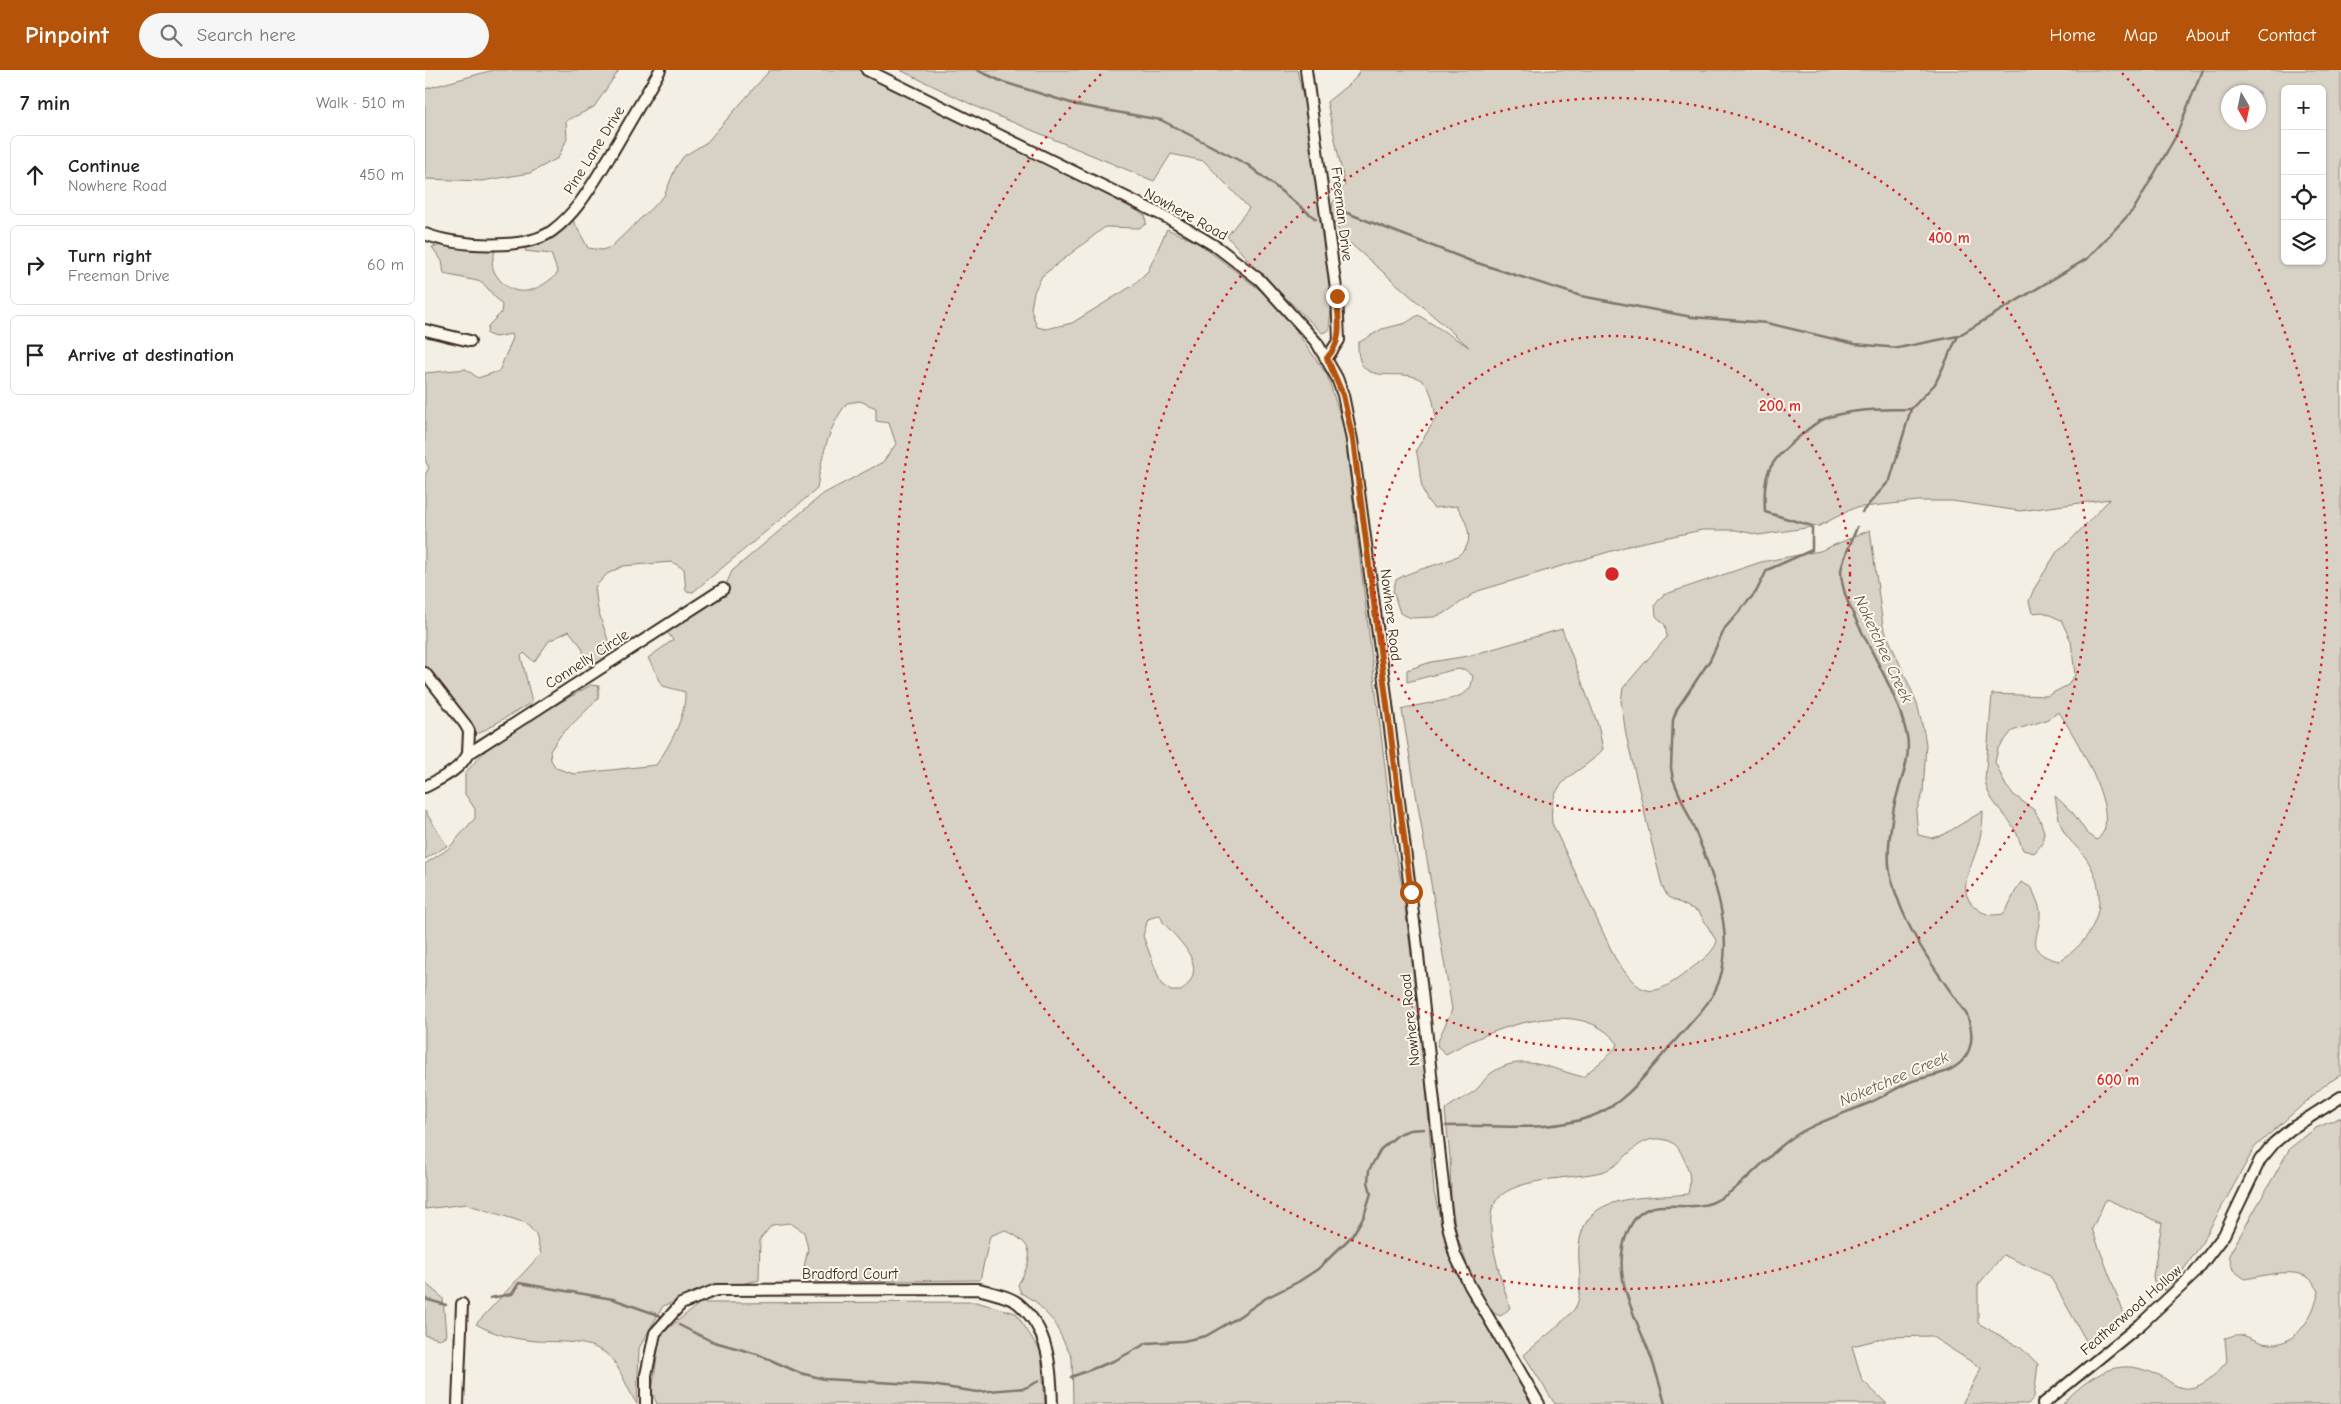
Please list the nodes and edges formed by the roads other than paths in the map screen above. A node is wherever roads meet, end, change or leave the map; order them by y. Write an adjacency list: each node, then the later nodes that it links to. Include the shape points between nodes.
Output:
1 (660, 70): 4 (street, Pine Lane Drive, via 590,190 551,232 528,240 493,244 451,242)
2 (867, 70): 7 (street, Nowhere Road, via 1195,232 1260,280)
3 (1306, 70): 7 (street, Freeman Drive, via 1337,296 1339,340)
4 (425, 234)
5 (425, 330): 6 (street)
6 (469, 341)
7 (1327, 358): 17 (street, Nowhere Road, via 1343,395 1359,485 1411,892 1447,1222 1455,1255 1470,1286)
8 (723, 588): 10 (street, Connelly Circle)
9 (425, 673): 10 (street, via 465,724 469,732)
10 (468, 754): 11 (street, Connelly Circle, via 455,770)
11 (425, 787)
12 (2341, 1097): 18 (street, Featherwood Hollow, via 2274,1143 2260,1160 2224,1235 2195,1274 2141,1324)
13 (462, 1304): 14 (street)
14 (458, 1404)
15 (646, 1404): 16 (street, Bradford Court, via 647,1375 655,1333 681,1304 716,1290 979,1289 1018,1303 1042,1332 1051,1366)
16 (1052, 1404)
17 (1539, 1404)
18 (2043, 1404)

